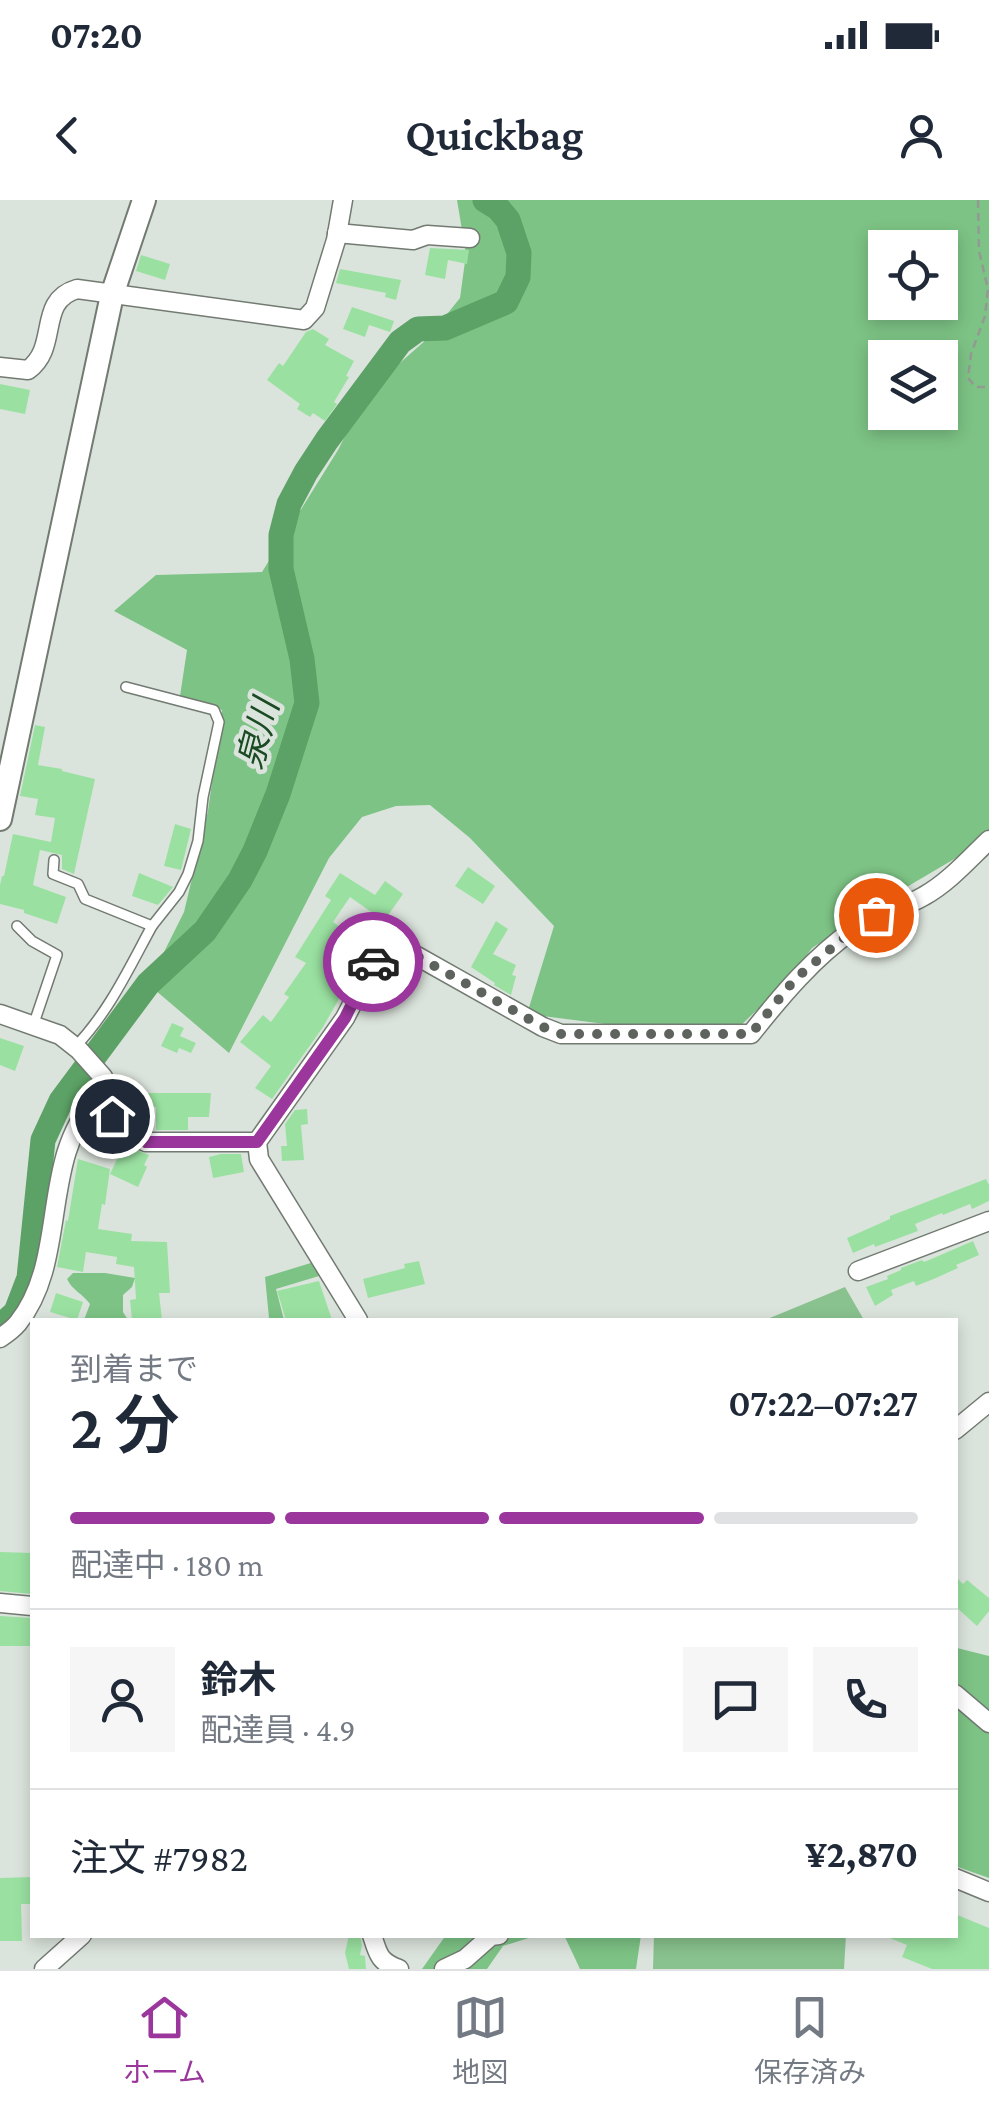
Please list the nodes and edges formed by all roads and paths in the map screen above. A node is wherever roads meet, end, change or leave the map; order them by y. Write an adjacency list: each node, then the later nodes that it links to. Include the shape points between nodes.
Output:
1 (144, 200): 6 (street)
2 (343, 200): 4 (street)
3 (978, 200): 8 (path, via 988,289 968,378 976,387)
4 (337, 233): 5 (street); 6 (street, via 316,308 304,320)
5 (470, 238)
6 (112, 295): 7 (street, via 64,293 53,307 37,363 28,370); 10 (street)
7 (0, 366)
8 (989, 387)
9 (126, 688): 14 (lane, via 214,710 219,722 188,874)
10 (0, 819)
11 (989, 840): 19 (street, via 922,898 852,931 795,979 751,1034 561,1034 399,946 384,951)
12 (54, 860): 14 (lane, via 53,874 78,884 85,898)
13 (17, 926): 16 (lane, via 57,955)
14 (152, 926): 17 (lane, via 107,1009)
15 (0, 1014): 16 (street)
16 (33, 1026): 17 (street)
17 (77, 1048): 18 (street, via 102,1077)
18 (96, 1099): 19 (street, via 127,1133 146,1142); 23 (street, via 62,1164 33,1296)
19 (257, 1142): 22 (street, via 258,1159)
20 (989, 1220): 21 (street)
21 (858, 1271)
22 (357, 1318)
23 (0, 1338)
24 (989, 1402): 25 (street)
25 (958, 1428)
26 (0, 1602): 27 (street)
27 (30, 1606)
28 (958, 1697): 29 (street)
29 (989, 1723)
30 (958, 1879): 31 (street)
31 (989, 1892)
32 (79, 1938): 35 (street)
33 (373, 1938): 36 (street, via 385,1964)
34 (489, 1938): 37 (street)
35 (44, 1969)
36 (399, 1969)
37 (444, 1969)

